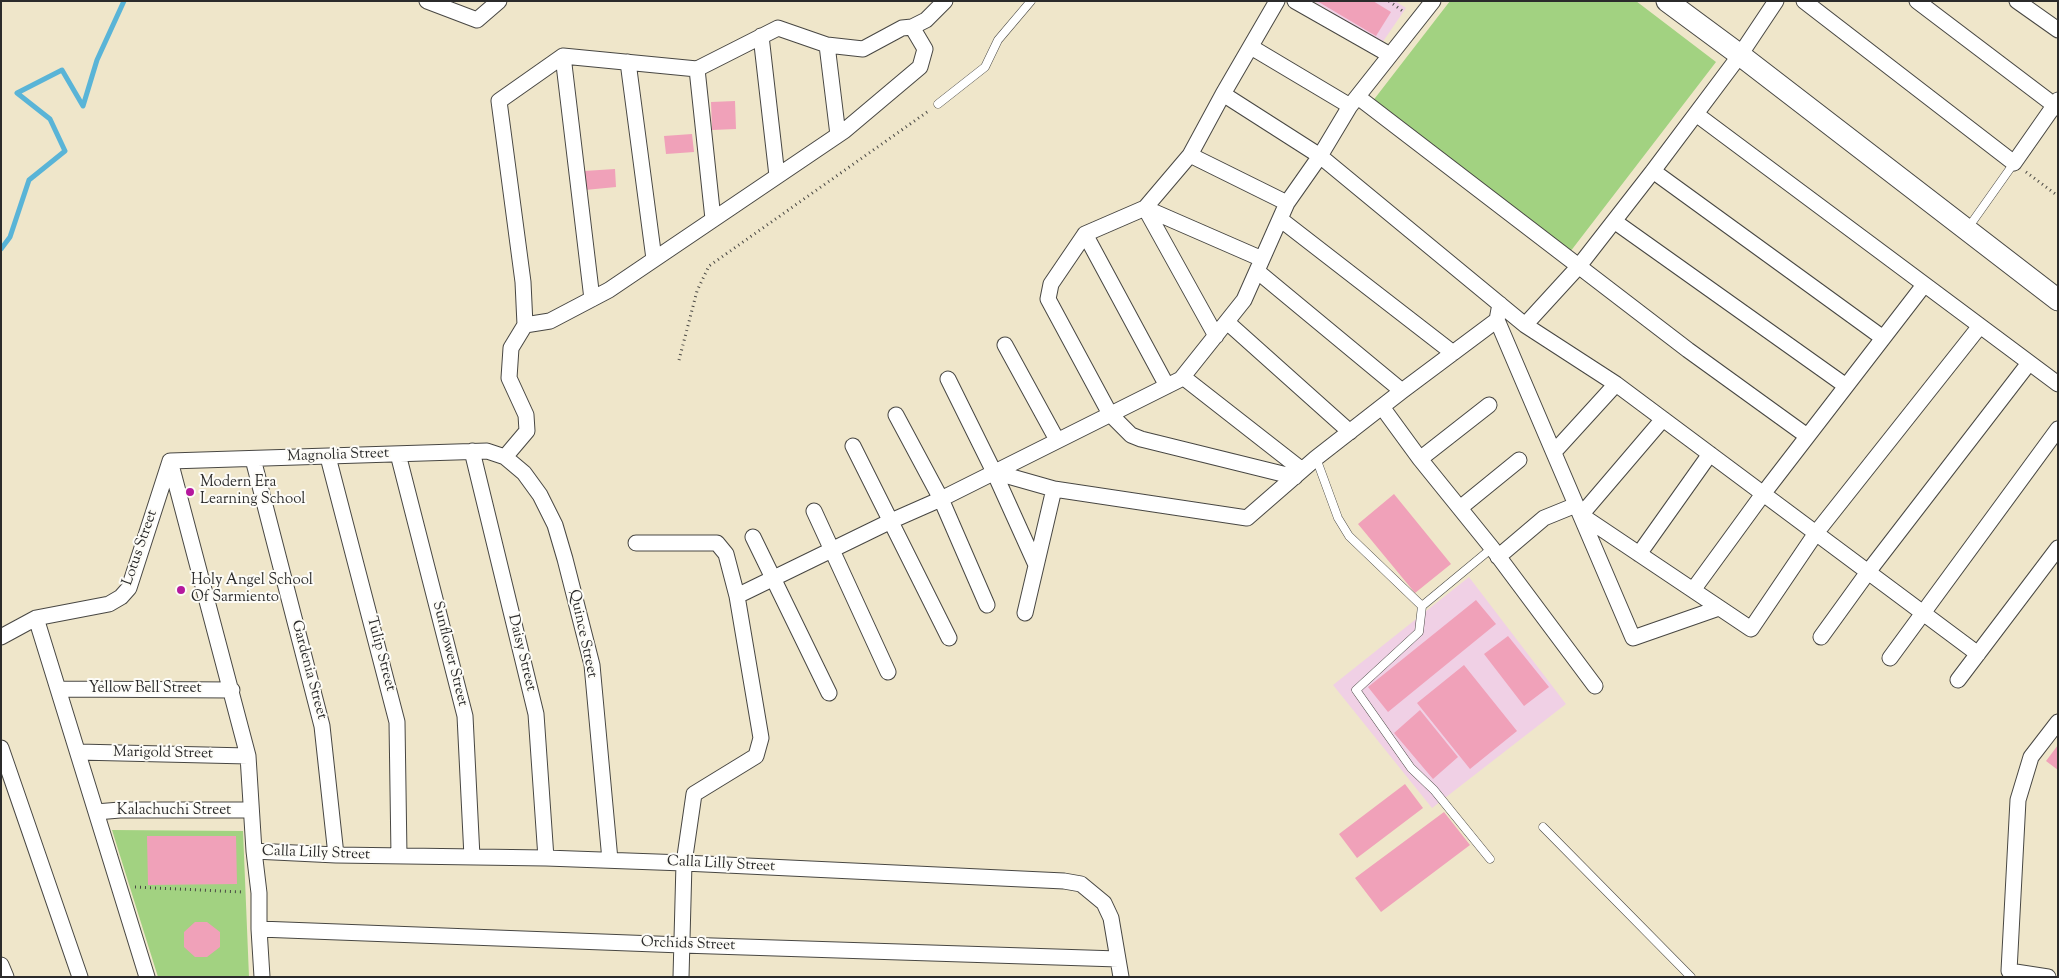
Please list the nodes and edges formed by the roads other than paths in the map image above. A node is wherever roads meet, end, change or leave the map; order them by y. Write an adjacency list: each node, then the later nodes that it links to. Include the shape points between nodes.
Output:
1 (427, 1): 2 (street, via 477,20)
2 (499, 1)
3 (945, 1): 13 (street, via 926,20)
4 (1031, 1): 25 (lane, via 998,40 985,67)
5 (1277, 1): 17 (street)
6 (1295, 1): 18 (street)
7 (1433, 1): 18 (street)
8 (1776, 1): 19 (street)
9 (1804, 1): 31 (street)
10 (1917, 1): 26 (street)
11 (2017, 1): 14 (street)
12 (1677, 4): 19 (street)
13 (912, 27): 16 (street, via 902,28 864,49); 28 (street, via 925,49 920,67)
14 (2058, 30)
15 (761, 36): 16 (street, via 778,28); 22 (street); 33 (street)
16 (827, 45): 28 (street)
17 (1251, 47): 23 (street); 24 (street)
18 (1390, 55): 24 (street)
19 (1740, 55): 27 (street); 39 (street)
20 (563, 56): 21 (street); 45 (street); 50 (street, via 499,101 523,282)
21 (628, 62): 22 (street); 41 (street)
22 (697, 69): 36 (street)
23 (1223, 94): 29 (street); 30 (street)
24 (1354, 102): 30 (street); 43 (street)
25 (938, 104)
26 (2056, 104): 31 (street)
27 (1696, 114): 32 (street); 44 (street)
28 (838, 136): 33 (street)
29 (1190, 155): 34 (street); 35 (street)
30 (1320, 156): 34 (street); 47 (street)
31 (2014, 163): 39 (lane)
32 (1653, 171): 38 (street); 54 (street)
33 (778, 176): 36 (street)
34 (1287, 203): 37 (street)
35 (1145, 208): 40 (street); 42 (street); 53 (street)
36 (713, 219): 41 (street)
37 (1280, 219): 42 (street); 56 (street)
38 (1614, 221): 43 (street); 63 (street)
39 (1967, 229): 46 (street)
40 (1085, 234): 62 (street); 67 (street, via 1049,289 1048,299)
41 (654, 259): 45 (street)
42 (1260, 265): 49 (street, via 1244,300); 64 (street)
43 (1579, 266): 51 (street); 72 (street)
44 (1924, 284): 52 (street); 54 (street)
45 (592, 299): 50 (street, via 550,321)
46 (2058, 300)
47 (1500, 304): 48 (street); 51 (street)
48 (1497, 320): 56 (street); 76 (street)
49 (1227, 322): 53 (street); 71 (street)
50 (524, 325): 80 (street, via 511,348 509,378 526,415 527,431)
51 (1525, 325): 60 (street)
52 (1980, 326): 57 (street); 95 (street)
53 (1216, 336): 58 (street)
54 (1883, 338): 63 (street)
55 (1005, 345): 73 (street)
56 (1453, 353): 64 (street)
57 (2029, 363): 61 (street); 103 (street)
58 (1182, 377): 62 (street); 87 (street)
59 (948, 379): 86 (street)
60 (1616, 384): 69 (street); 76 (street)
61 (2058, 384)
62 (1167, 386): 67 (street)
63 (1846, 386): 72 (street)
64 (1402, 391): 66 (street)
65 (1489, 405): 83 (street)
66 (1382, 407): 71 (street); 83 (street)
67 (1110, 414): 73 (street); 87 (street, via 1131,435 1141,439)
68 (896, 415): 90 (street)
69 (1663, 419): 78 (street); 92 (street)
70 (2058, 429): 111 (street)
71 (1350, 432): 81 (street)
72 (1808, 436): 89 (street)
73 (1057, 440): 86 (street)
74 (853, 446): 94 (street)
75 (472, 451): 77 (street, Magnolia Street); 80 (street, Magnolia Street, via 487,451); 135 (street, Daisy Street, via 536,714)
76 (1554, 452): 92 (street)
77 (398, 454): 79 (street, Magnolia Street); 134 (street, Sunflower Street, via 465,716)
78 (1710, 454): 89 (street); 101 (street)
79 (328, 457): 82 (street, Magnolia Street); 133 (street, Tulip Street, via 397,722)
80 (505, 457): 137 (street, Quince Street, via 524,473 540,495 555,526 565,559 592,666)
81 (1316, 458): 87 (street); 108 (lane, via 1338,518 1349,536)
82 (253, 459): 85 (street, Magnolia Street); 132 (street, Gardenia Street, via 322,726)
83 (1420, 459): 91 (street)
84 (1519, 460): 91 (street)
85 (170, 461): 112 (street, Lotus Street, via 129,588 109,604); 122 (street)
86 (994, 472): 88 (street); 90 (street); 102 (street)
87 (1299, 474): 88 (street, via 1248,518)
88 (1054, 489): 102 (street)
89 (1763, 494): 95 (street); 105 (street)
90 (941, 499): 94 (street); 107 (street)
91 (1460, 508): 100 (street)
92 (1579, 510): 100 (street, via 1544,518); 101 (street); 109 (street, via 1633,638)
93 (814, 511): 99 (street)
94 (891, 520): 99 (street); 115 (street)
95 (1816, 533): 103 (street); 109 (street, via 1750,629)
96 (753, 537): 104 (street)
97 (636, 543): 106 (street, via 716,543 726,554)
98 (2058, 548): 116 (street)
99 (830, 550): 104 (street); 118 (street)
100 (1495, 553): 108 (lane); 120 (street)
101 (1639, 554): 105 (street)
102 (1036, 565): 110 (street)
103 (1868, 572): 111 (street); 114 (street)
104 (773, 578): 106 (street); 123 (street)
105 (1693, 590): 109 (street)
106 (737, 596): 138 (street, via 761,738 756,756 695,792)
107 (986, 605)
108 (1422, 606): 136 (lane, via 1419,632 1356,690 1411,768 1434,790)
109 (1719, 608)
110 (1025, 613)
111 (1923, 613): 116 (street); 117 (street)
112 (36, 618): 113 (street, Lotus Street); 121 (street)
113 (1, 637)
114 (1822, 637)
115 (949, 638)
116 (1978, 654): 119 (street)
117 (1890, 658)
118 (888, 672)
119 (1958, 680)
120 (1595, 686)
121 (59, 689): 122 (street, Yellow Bell Street); 126 (street)
122 (232, 690): 127 (street)
123 (829, 693)
124 (2058, 722): 150 (street, via 2031,757 2018,800 2009,971)
125 (1, 748): 144 (street)
126 (78, 752): 127 (street, Marigold Street); 129 (street)
127 (248, 756): 128 (street)
128 (251, 810): 129 (street, Kalachuchi Street); 131 (street)
129 (96, 812): 145 (street)
130 (1543, 827): 149 (lane)
131 (254, 851): 132 (street, Calla Lilly Street); 139 (street)
132 (336, 855): 133 (street, Calla Lilly Street)
133 (399, 856): 134 (street, Calla Lilly Street)
134 (472, 857): 135 (street, Calla Lilly Street)
135 (546, 858): 137 (street, Calla Lilly Street)
136 (1490, 859)
137 (610, 860): 138 (street, Calla Lilly Street)
138 (684, 863): 140 (street); 141 (street, Calla Lilly Street, via 1080,884 1104,903 1111,918)
139 (259, 929): 140 (street, Orchids Street); 146 (street)
140 (682, 945): 141 (street, Orchids Street); 147 (street)
141 (1118, 959): 148 (street, Calla Lilly Street)
142 (1, 965): 143 (street)
143 (6, 977)
144 (80, 977)
145 (147, 977)
146 (262, 977)
147 (681, 977)
148 (1121, 977)
149 (1691, 977)
150 (2048, 977)

